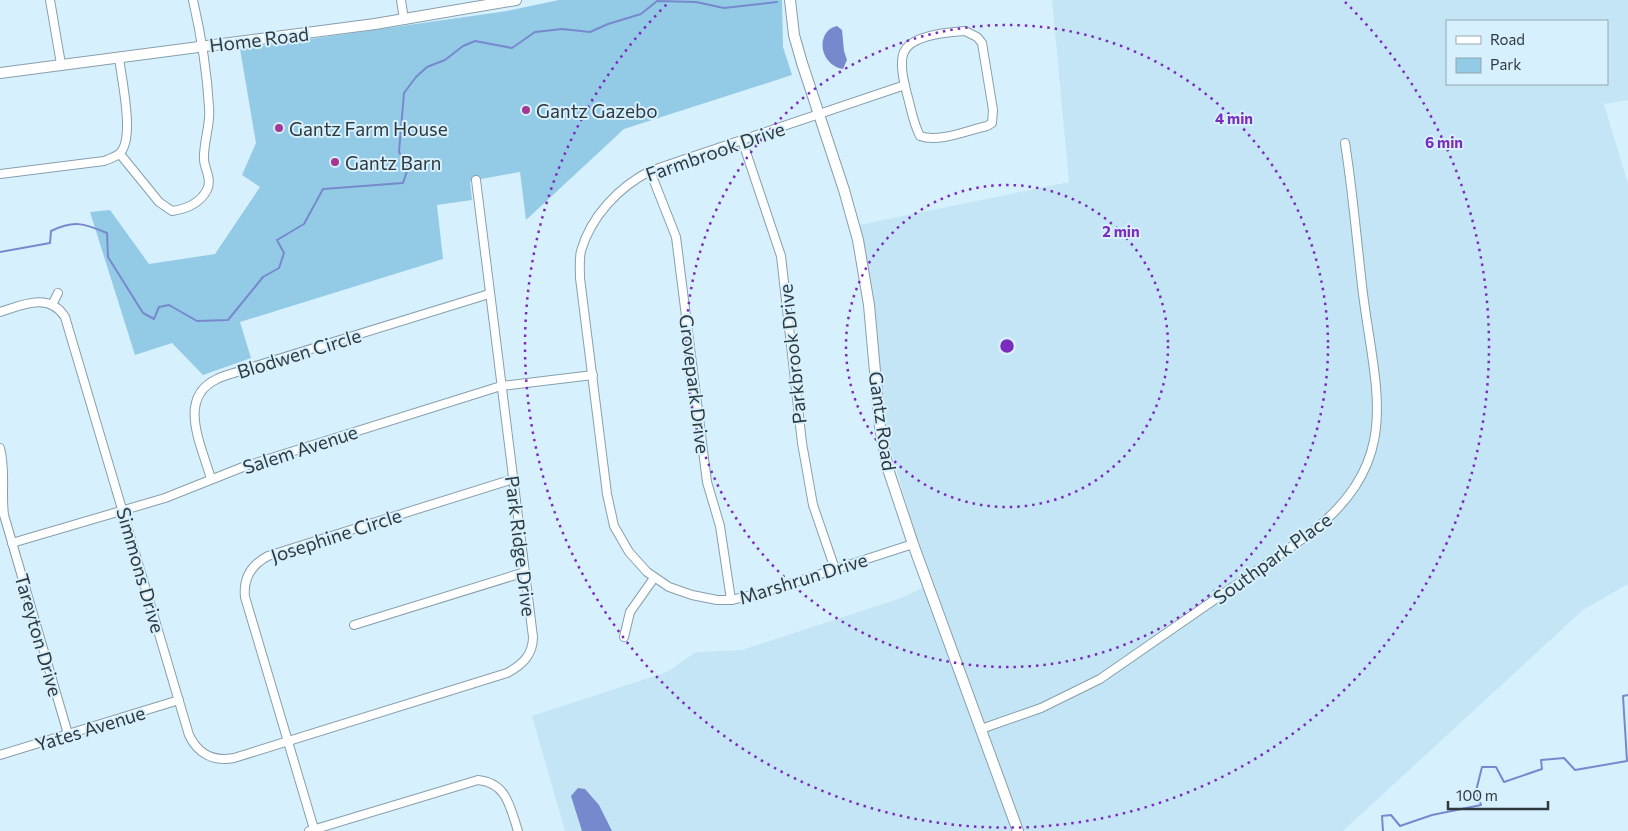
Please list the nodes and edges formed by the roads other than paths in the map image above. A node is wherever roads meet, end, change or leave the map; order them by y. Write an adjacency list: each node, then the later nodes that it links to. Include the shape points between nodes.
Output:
1 (50, 0): 9 (street)
2 (193, 0): 7 (street)
3 (401, 0): 6 (street)
4 (516, 0): 6 (main road, Home Road)
5 (790, 0): 12 (main road, Gantz Road, via 794,35)
6 (404, 20): 7 (main road, Home Road)
7 (202, 47): 8 (main road, Home Road); 15 (street, via 210,114 204,161 210,180 203,196 185,209 165,207)
8 (119, 57): 9 (main road, Home Road); 15 (street, via 128,127)
9 (61, 64): 10 (main road, Home Road)
10 (0, 73)
11 (905, 85): 11 (street, via 902,57 911,43 938,33 965,31 982,43 989,76 992,123 931,138 920,136); 12 (street, Farmbrook Drive)
12 (819, 114): 13 (street, Farmbrook Drive); 32 (main road, Gantz Road, via 858,240 869,305 884,449 892,484)
13 (742, 140): 16 (street, Farmbrook Drive); 33 (street, Parkbrook Drive, via 781,256 802,443 813,504)
14 (1345, 143): 40 (street, Southpark Place, via 1379,404 1373,449 1363,475 1334,514 1311,533 1100,679 1041,708)
15 (120, 154): 17 (street, via 104,161)
16 (650, 171): 23 (street, Farmbrook Drive, via 606,205 589,229 581,253 580,278); 36 (street, Grovepark Drive, via 676,237 707,482 720,526)
17 (0, 174)
18 (476, 180): 20 (street, Park Ridge Drive)
19 (58, 293): 21 (street)
20 (489, 294): 24 (street, Park Ridge Drive); 27 (street, Blodwen Circle, via 243,370 209,384 195,401 193,414)
21 (52, 305): 22 (street, via 38,301); 30 (street, Simmons Drive, via 62,312 70,331)
22 (0, 312)
23 (593, 375): 24 (street, Salem Avenue); 25 (street, Farmbrook Drive)
24 (501, 386): 27 (street, Salem Avenue); 28 (street, Park Ridge Drive)
25 (595, 394): 35 (street, Marshrun Drive, via 614,526 629,552)
26 (0, 448): 29 (street, Tareyton Drive, via 4,470)
27 (211, 479): 30 (street, Salem Avenue)
28 (513, 479): 34 (street, Park Ridge Drive); 42 (street, Josephine Circle, via 268,556 254,566 246,580 245,597)
29 (1, 502): 31 (street, Tareyton Drive)
30 (124, 510): 31 (street, Salem Avenue); 39 (street, Simmons Drive)
31 (12, 543): 41 (street, Tareyton Drive)
32 (913, 544): 33 (street, Marshrun Drive); 40 (main road, Gantz Road)
33 (835, 569): 36 (street, Marshrun Drive)
34 (525, 572): 37 (street); 42 (street, Park Ridge Drive, via 533,644 528,656 516,668)
35 (654, 578): 36 (street, Marshrun Drive, via 692,595); 38 (street, via 630,612)
36 (731, 600)
37 (354, 625)
38 (624, 637)
39 (180, 700): 41 (street, Yates Avenue); 42 (street, Simmons Drive, via 192,742 207,756 227,759)
40 (981, 729): 46 (main road, Gantz Road)
41 (68, 734): 43 (street, Yates Avenue)
42 (287, 742): 44 (street, Josephine Circle)
43 (0, 755)
44 (312, 830): 45 (street, via 478,780 493,783 503,792)
45 (518, 831)
46 (1018, 831)

